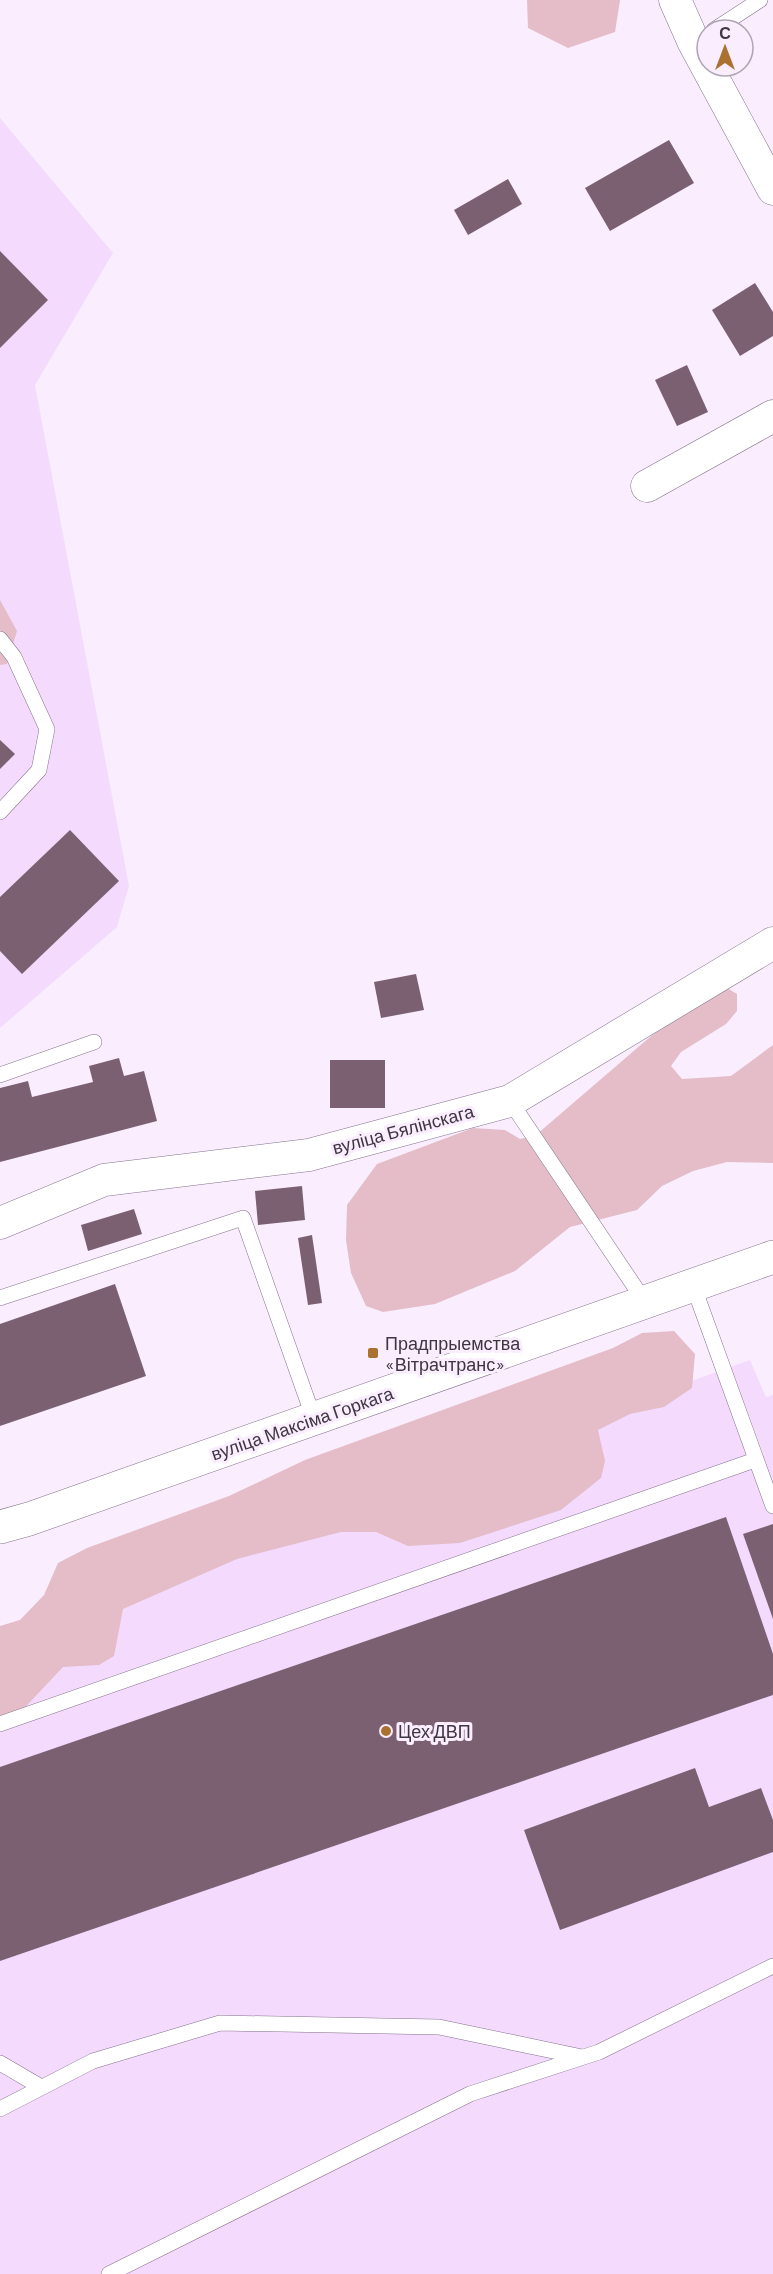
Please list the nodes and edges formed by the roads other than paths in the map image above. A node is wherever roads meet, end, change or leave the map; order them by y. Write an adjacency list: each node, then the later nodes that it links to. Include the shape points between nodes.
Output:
1 (675, 0): 4 (street)
2 (760, 0): 3 (lane)
3 (732, 18)
4 (695, 24)
5 (724, 78): 6 (street)
6 (773, 189)
7 (773, 416): 8 (street)
8 (647, 486)
9 (0, 639): 10 (lane, via 14,657 47,729 39,770)
10 (0, 812)
11 (773, 943): 14 (street, вуліца Бялінскага)
12 (94, 1042): 13 (lane)
13 (0, 1075)
14 (510, 1101): 15 (street, вуліца Бялінскага, via 309,1155 104,1180); 19 (lane)
15 (0, 1223)
16 (773, 1257): 17 (main road, вуліца Максіма Горкага)
17 (693, 1285): 19 (main road, вуліца Максіма Горкага); 21 (lane)
18 (0, 1298): 20 (lane, via 243,1218)
19 (645, 1302): 20 (main road, вуліца Максіма Горкага)
20 (314, 1419): 23 (main road, вуліца Максіма Горкага)
21 (755, 1460): 22 (lane); 24 (lane)
22 (773, 1506)
23 (0, 1527)
24 (0, 1724)
25 (773, 1966): 26 (lane)
26 (584, 2057): 28 (lane, via 439,2027 220,2023 93,2061); 30 (lane, via 470,2094)
27 (0, 2063): 28 (lane)
28 (42, 2087): 29 (lane)
29 (0, 2109)
30 (109, 2274)

